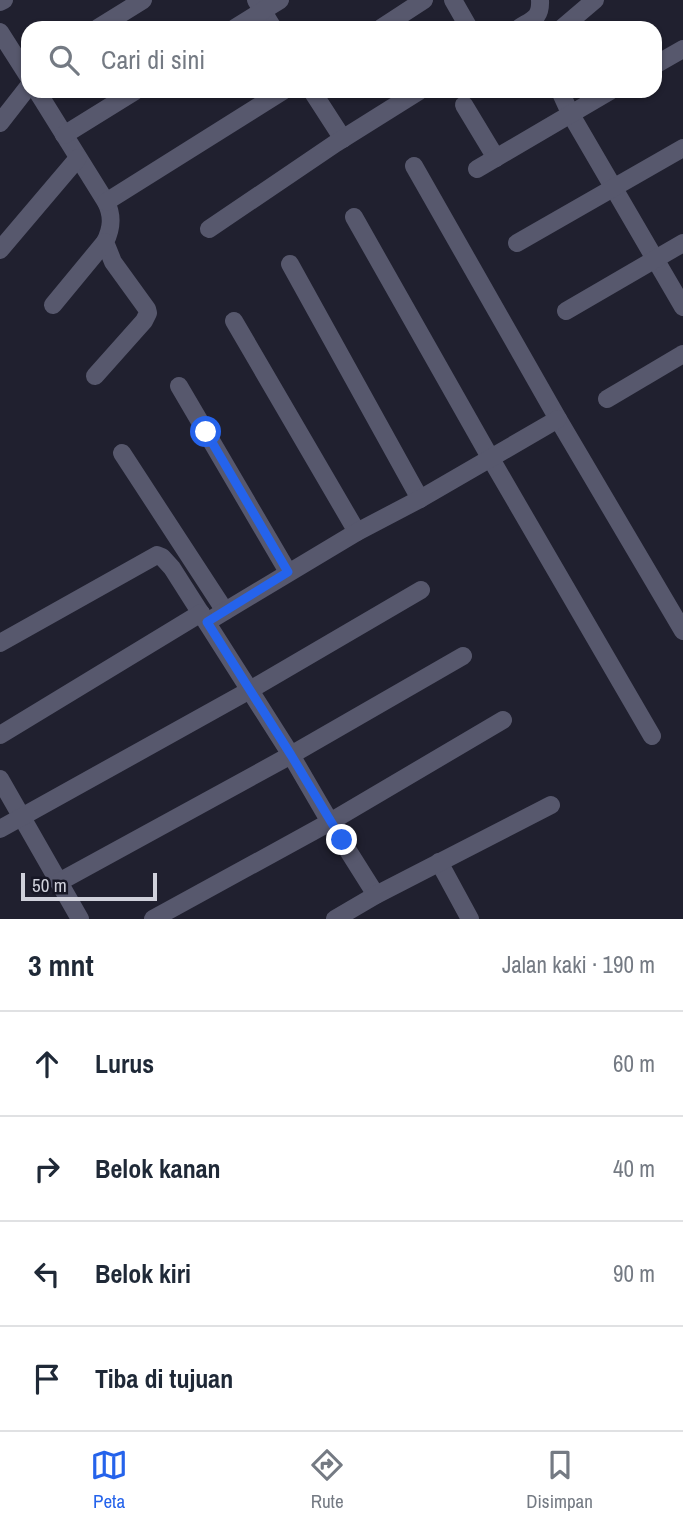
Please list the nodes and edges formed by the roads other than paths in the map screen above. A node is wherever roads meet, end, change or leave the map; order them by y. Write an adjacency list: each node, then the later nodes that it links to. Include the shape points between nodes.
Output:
1 (143, 0): 8 (street)
2 (280, 0): 7 (street)
3 (424, 0): 11 (street)
4 (453, 0): 12 (street)
5 (540, 0): 13 (street, via 538,16)
6 (595, 0): 14 (street)
7 (259, 6): 9 (street); 10 (street)
8 (109, 21)
9 (243, 21)
10 (269, 21)
11 (392, 21)
12 (465, 21)
13 (530, 21)
14 (570, 21)
15 (0, 32): 18 (street)
16 (683, 49): 17 (street)
17 (662, 61)
18 (21, 67)
19 (21, 87): 29 (street)
20 (41, 98): 30 (street)
21 (124, 98): 30 (street)
22 (272, 98): 38 (street)
23 (317, 98): 31 (street)
24 (408, 98): 31 (street)
25 (563, 98): 28 (street)
26 (597, 98): 28 (street)
27 (464, 105): 34 (street)
28 (570, 113): 34 (street); 37 (street)
29 (0, 123)
30 (64, 135): 33 (street)
31 (343, 139): 40 (street)
32 (683, 148): 37 (street)
33 (78, 158): 38 (street); 44 (street)
34 (496, 158): 36 (street)
35 (414, 166): 55 (street)
36 (477, 169)
37 (614, 188): 42 (street); 45 (street)
38 (106, 202): 41 (street, via 111,223)
39 (354, 217): 57 (street)
40 (209, 229)
41 (105, 242): 47 (street); 52 (street, via 113,262 148,313)
42 (517, 243)
43 (683, 243): 45 (street)
44 (0, 250)
45 (655, 259): 48 (street); 49 (street)
46 (290, 264): 58 (street)
47 (53, 305)
48 (683, 306)
49 (566, 311)
50 (234, 321): 59 (street)
51 (683, 354): 54 (street)
52 (95, 376)
53 (179, 386): 60 (street)
54 (607, 399)
55 (558, 419): 57 (street); 64 (street)
56 (122, 453): 62 (street)
57 (491, 459): 58 (street); 70 (street)
58 (420, 499): 59 (street)
59 (357, 532): 60 (street)
60 (288, 572): 62 (street)
61 (421, 590): 67 (street)
62 (225, 611): 63 (street)
63 (204, 618): 65 (street, via 166,560 157,555); 67 (street); 69 (street)
64 (683, 631)
65 (0, 643)
66 (464, 656): 71 (street)
67 (250, 690): 71 (street); 74 (street)
68 (502, 720): 75 (street)
69 (0, 735)
70 (652, 736)
71 (291, 755): 75 (street); 78 (street)
72 (0, 779): 74 (street)
73 (551, 806): 77 (street)
74 (22, 816): 76 (street); 78 (street)
75 (330, 822): 79 (street); 81 (street)
76 (0, 830)
77 (439, 863): 79 (street); 83 (street)
78 (59, 883): 80 (street)
79 (376, 895): 82 (street)
80 (80, 919)
81 (153, 919)
82 (335, 919)
83 (470, 919)

